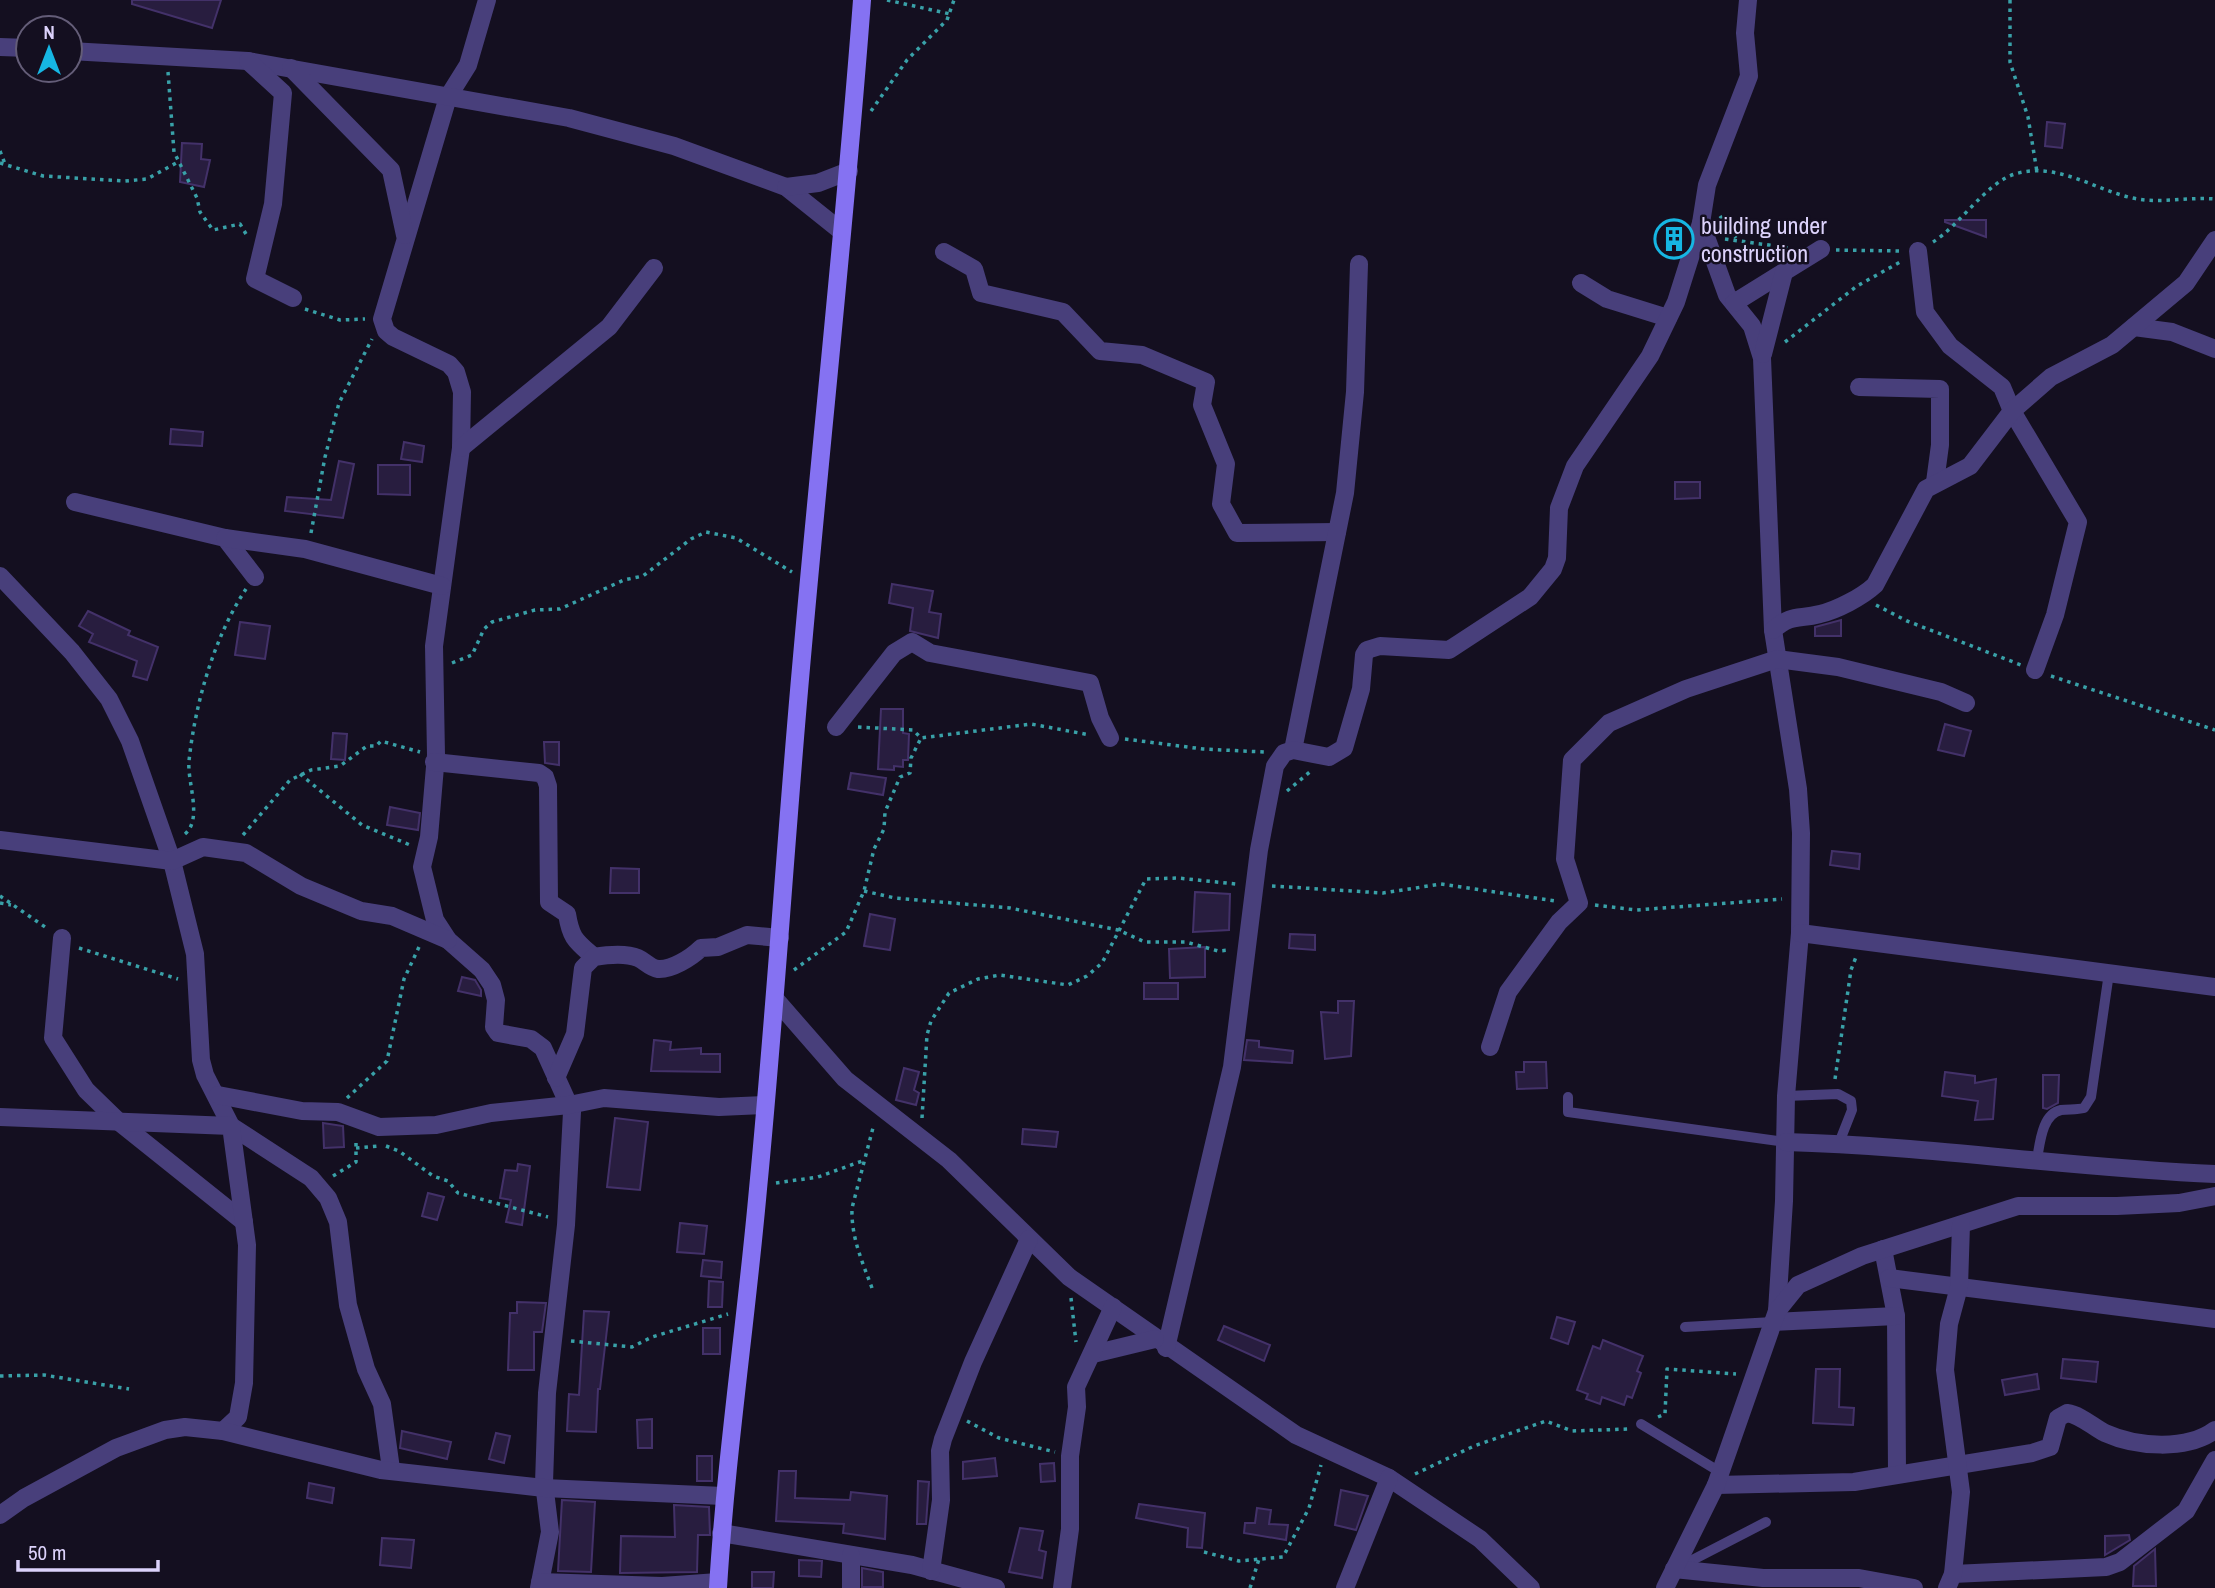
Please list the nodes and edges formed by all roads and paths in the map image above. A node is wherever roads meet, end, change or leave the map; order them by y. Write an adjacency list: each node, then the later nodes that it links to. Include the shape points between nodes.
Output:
1 (487, 0): 12 (street, via 468,65)
2 (862, 0): 13 (main road)
3 (887, 0): 7 (path)
4 (954, 0): 7 (path)
5 (1748, 0): 21 (street, via 1749,76 1707,185)
6 (2010, 0): 18 (path, via 2010,62 2028,117)
7 (950, 14): 13 (path, via 896,73 878,106)
8 (84, 52): 9 (street)
9 (167, 56): 10 (street); 15 (path, via 170,125)
10 (248, 61): 11 (street); 28 (street, via 283,93 273,204)
11 (291, 68): 12 (street); 23 (street, via 391,170)
12 (448, 97): 19 (street, via 569,118 661,142); 23 (street)
13 (853, 127): 17 (main road)
14 (0, 151): 16 (path)
15 (178, 162): 16 (path, via 147,179 125,181 43,176); 28 (path, via 213,230 240,224)
16 (3, 163)
17 (849, 171): 19 (street, via 818,183); 22 (main road)
18 (2037, 172): 20 (path, via 2066,175 2111,194 2145,200); 26 (path, via 2014,174 1943,236)
19 (786, 187): 22 (street)
20 (2215, 199)
21 (1701, 223): 34 (street); 35 (street)
22 (841, 232): 49 (main road)
23 (406, 240): 36 (street)
24 (2215, 240): 37 (street, via 2186,283)
25 (1821, 249): 31 (street)
26 (1918, 251): 39 (path, via 1857,286); 41 (street, via 1925,312 1950,346 2002,387)
27 (944, 252): 45 (street, via 974,269 981,293 1063,312 1100,351 1142,355 1206,382 1202,405 1226,464 1222,504 1237,533)
28 (262, 257): 33 (street, via 255,279)
29 (1359, 264): 45 (street, via 1355,392)
30 (654, 268): 42 (street, via 609,327)
31 (1784, 272): 34 (street); 39 (street)
32 (1581, 283): 35 (street, via 1606,299)
33 (293, 298): 36 (path, via 318,315 340,320)
34 (1734, 303): 39 (street, via 1752,326)
35 (1668, 318): 60 (street, via 1650,356 1575,466 1559,508 1557,558 1542,586 1449,650 1380,646 1367,650 1349,736 1344,748)
36 (382, 319): 42 (street, via 393,337 449,364 456,372 462,392)
37 (2134, 327): 38 (street, via 2172,332); 41 (street, via 2112,345 2051,377)
38 (2215, 349)
39 (1762, 358): 51 (street)
40 (1858, 387): 43 (street, via 1940,388)
41 (2012, 411): 43 (street, via 1970,466); 54 (street, via 2078,522 2055,615)
42 (461, 448): 50 (street)
43 (1935, 482): 51 (street, via 1916,503 1868,592 1817,615 1789,617)
44 (75, 502): 46 (street)
45 (1337, 532): 59 (street)
46 (225, 538): 48 (street); 50 (street, via 305,549)
47 (0, 576): 67 (street, via 109,699 130,741)
48 (255, 577)
49 (810, 583): 53 (path, via 736,538 706,532 643,576 560,609 535,610 492,622 472,654); 79 (main road)
50 (442, 586): 53 (street)
51 (1773, 630): 52 (street)
52 (1777, 659): 55 (street, via 1838,667 1941,692); 71 (street, via 1798,789); 73 (street, via 1686,689 1609,723 1572,760 1565,859)
53 (433, 667): 61 (street)
54 (2035, 670)
55 (1966, 703)
56 (836, 727): 57 (path, via 914,730); 58 (street, via 894,653 912,642 930,653 1090,683)
57 (921, 738): 58 (path, via 1031,724); 69 (path, via 911,758 910,773 900,777 885,812)
58 (1110, 738): 59 (path, via 1203,749)
59 (1288, 752): 60 (street); 63 (street, via 1275,766)
60 (1329, 757): 63 (path)
61 (435, 758): 62 (path, via 381,741 340,766); 66 (street); 83 (street, via 545,776 549,902 567,914 569,931 578,946)
62 (300, 774): 65 (path, via 242,835); 66 (path, via 362,825)
63 (1267, 807): 68 (street)
64 (0, 840): 67 (street)
65 (236, 852): 67 (street, via 203,847); 76 (street, via 246,853 312,891)
66 (426, 856): 80 (street, via 422,867 428,896 435,920)
67 (172, 861): 85 (street, via 195,954)
68 (1254, 885): 73 (path, via 1383,893 1441,884); 75 (path, via 1146,879); 82 (street)
69 (864, 891): 75 (path, via 1010,908); 87 (path, via 846,932)
70 (0, 895): 74 (path)
71 (1802, 897): 73 (path, via 1636,910); 77 (street)
72 (0, 903): 74 (path)
73 (1579, 903): 88 (street, via 1559,922 1508,992)
74 (13, 905): 78 (path)
75 (1118, 930): 82 (path, via 1145,942); 102 (path, via 1102,963 1068,985 1000,975 978,978 949,993 927,1035)
76 (427, 931): 80 (street); 97 (path, via 404,978 387,1061 349,1094)
77 (1800, 933): 81 (street); 92 (street)
78 (62, 938): 85 (path, via 107,959); 100 (street, via 53,1038 86,1090)
79 (780, 938): 83 (street, via 740,937 718,947 701,948 671,968 658,969 627,955); 87 (main road)
80 (448, 940): 89 (street, via 492,985 498,1033 531,1039 543,1048)
81 (1860, 941): 84 (street); 90 (path, via 1834,1076)
82 (1246, 951): 128 (street, via 1232,1068)
83 (594, 957): 89 (street, via 583,968 575,1034)
84 (2109, 973): 86 (street); 106 (lane, via 2091,1097 2084,1108 2049,1117)
85 (197, 985): 91 (street, via 201,1060)
86 (2215, 987)
87 (776, 991): 95 (main road); 96 (street, via 845,1079)
88 (1490, 1046)
89 (556, 1078): 94 (street)
90 (1838, 1094): 92 (lane); 104 (lane, via 1851,1101 1852,1110)
91 (218, 1095): 97 (street, via 302,1111); 101 (street)
92 (1786, 1096): 103 (street)
93 (1567, 1097): 103 (lane, via 1567,1112)
94 (569, 1105): 95 (street, via 631,1098 719,1107); 99 (street, via 491,1113 436,1125 379,1127); 113 (street)
95 (765, 1105): 110 (main road)
96 (878, 1105): 102 (street); 107 (path)
97 (338, 1112): 99 (street)
98 (0, 1117): 100 (street)
99 (356, 1118): 105 (path)
100 (119, 1122): 101 (street); 112 (street)
101 (231, 1126): 109 (street); 112 (street)
102 (919, 1136): 115 (street, via 984,1192)
103 (1786, 1142): 104 (street); 123 (street)
104 (1839, 1143): 106 (street)
105 (356, 1148): 109 (path, via 356,1162); 113 (path, via 389,1147 433,1177 448,1181 458,1193 515,1206)
106 (2037, 1159): 108 (street)
107 (865, 1160): 110 (path, via 818,1177); 120 (path, via 852,1222)
108 (2215, 1174)
109 (317, 1183): 142 (street, via 338,1222 348,1305 366,1369 382,1404)
110 (759, 1186): 121 (main road)
111 (2215, 1196): 114 (street, via 2117,1206 2018,1206)
112 (244, 1222): 136 (street, via 243,1397 238,1417)
113 (566, 1225): 127 (street)
114 (1961, 1225): 116 (street); 119 (street)
115 (1029, 1239): 117 (street); 134 (street)
116 (1883, 1249): 118 (street); 123 (street, via 1798,1284)
117 (1069, 1278): 122 (street); 131 (path)
118 (1889, 1278): 119 (street); 124 (street)
119 (1959, 1287): 125 (street); 141 (street, via 1949,1324 1945,1370)
120 (872, 1288)
121 (747, 1304): 127 (path, via 632,1347); 147 (main road)
122 (1113, 1307): 128 (street); 129 (street)
123 (1775, 1316): 124 (street); 126 (lane); 132 (street)
124 (1896, 1316): 143 (street)
125 (2215, 1319)
126 (1685, 1327)
127 (551, 1338): 146 (street)
128 (1160, 1343): 129 (street); 138 (street, via 1296,1436)
129 (1093, 1354): 131 (street)
130 (0, 1376): 133 (path, via 44,1375)
131 (1081, 1376): 139 (street)
132 (1756, 1376): 135 (path, via 1667,1369 1665,1414); 145 (street)
133 (129, 1389)
134 (951, 1414): 139 (path, via 999,1438); 155 (street, via 940,1451 941,1500)
135 (1640, 1424): 144 (path, via 1623,1432 1572,1431 1546,1421 1474,1446 1426,1471); 145 (lane)
136 (223, 1430): 142 (street); 148 (street, via 165,1430 116,1448)
137 (2215, 1430): 141 (street, via 2184,1443 2149,1443 2108,1434 2067,1413 2058,1418 2050,1447 2043,1451)
138 (1325, 1450): 144 (street); 153 (path, via 1309,1507 1288,1552 1283,1557)
139 (1070, 1456): 161 (street, via 1070,1529)
140 (2215, 1460): 156 (street, via 2186,1511 2120,1562)
141 (1959, 1466): 143 (street); 156 (street, via 1961,1492)
142 (391, 1469): 146 (street)
143 (1897, 1473): 145 (street, via 1854,1482)
144 (1389, 1478): 163 (street); 164 (street, via 1480,1539)
145 (1718, 1478): 154 (street)
146 (544, 1488): 147 (street); 157 (street, via 550,1532)
147 (723, 1496): 150 (main road)
148 (0, 1515)
149 (1766, 1522): 154 (lane)
150 (721, 1533): 152 (street); 158 (main road)
151 (1204, 1552): 153 (path, via 1239,1561)
152 (851, 1555): 155 (street); 159 (street)
153 (1259, 1559): 162 (path)
154 (1674, 1569): 165 (street); 166 (street, via 1763,1578 1859,1578)
155 (931, 1571): 160 (street)
156 (1950, 1581)
157 (540, 1585): 158 (street)
158 (718, 1585)
159 (851, 1588)
160 (996, 1588)
161 (1062, 1588)
162 (1251, 1588)
163 (1345, 1588)
164 (1531, 1588)
165 (1665, 1588)
166 (1914, 1588)

